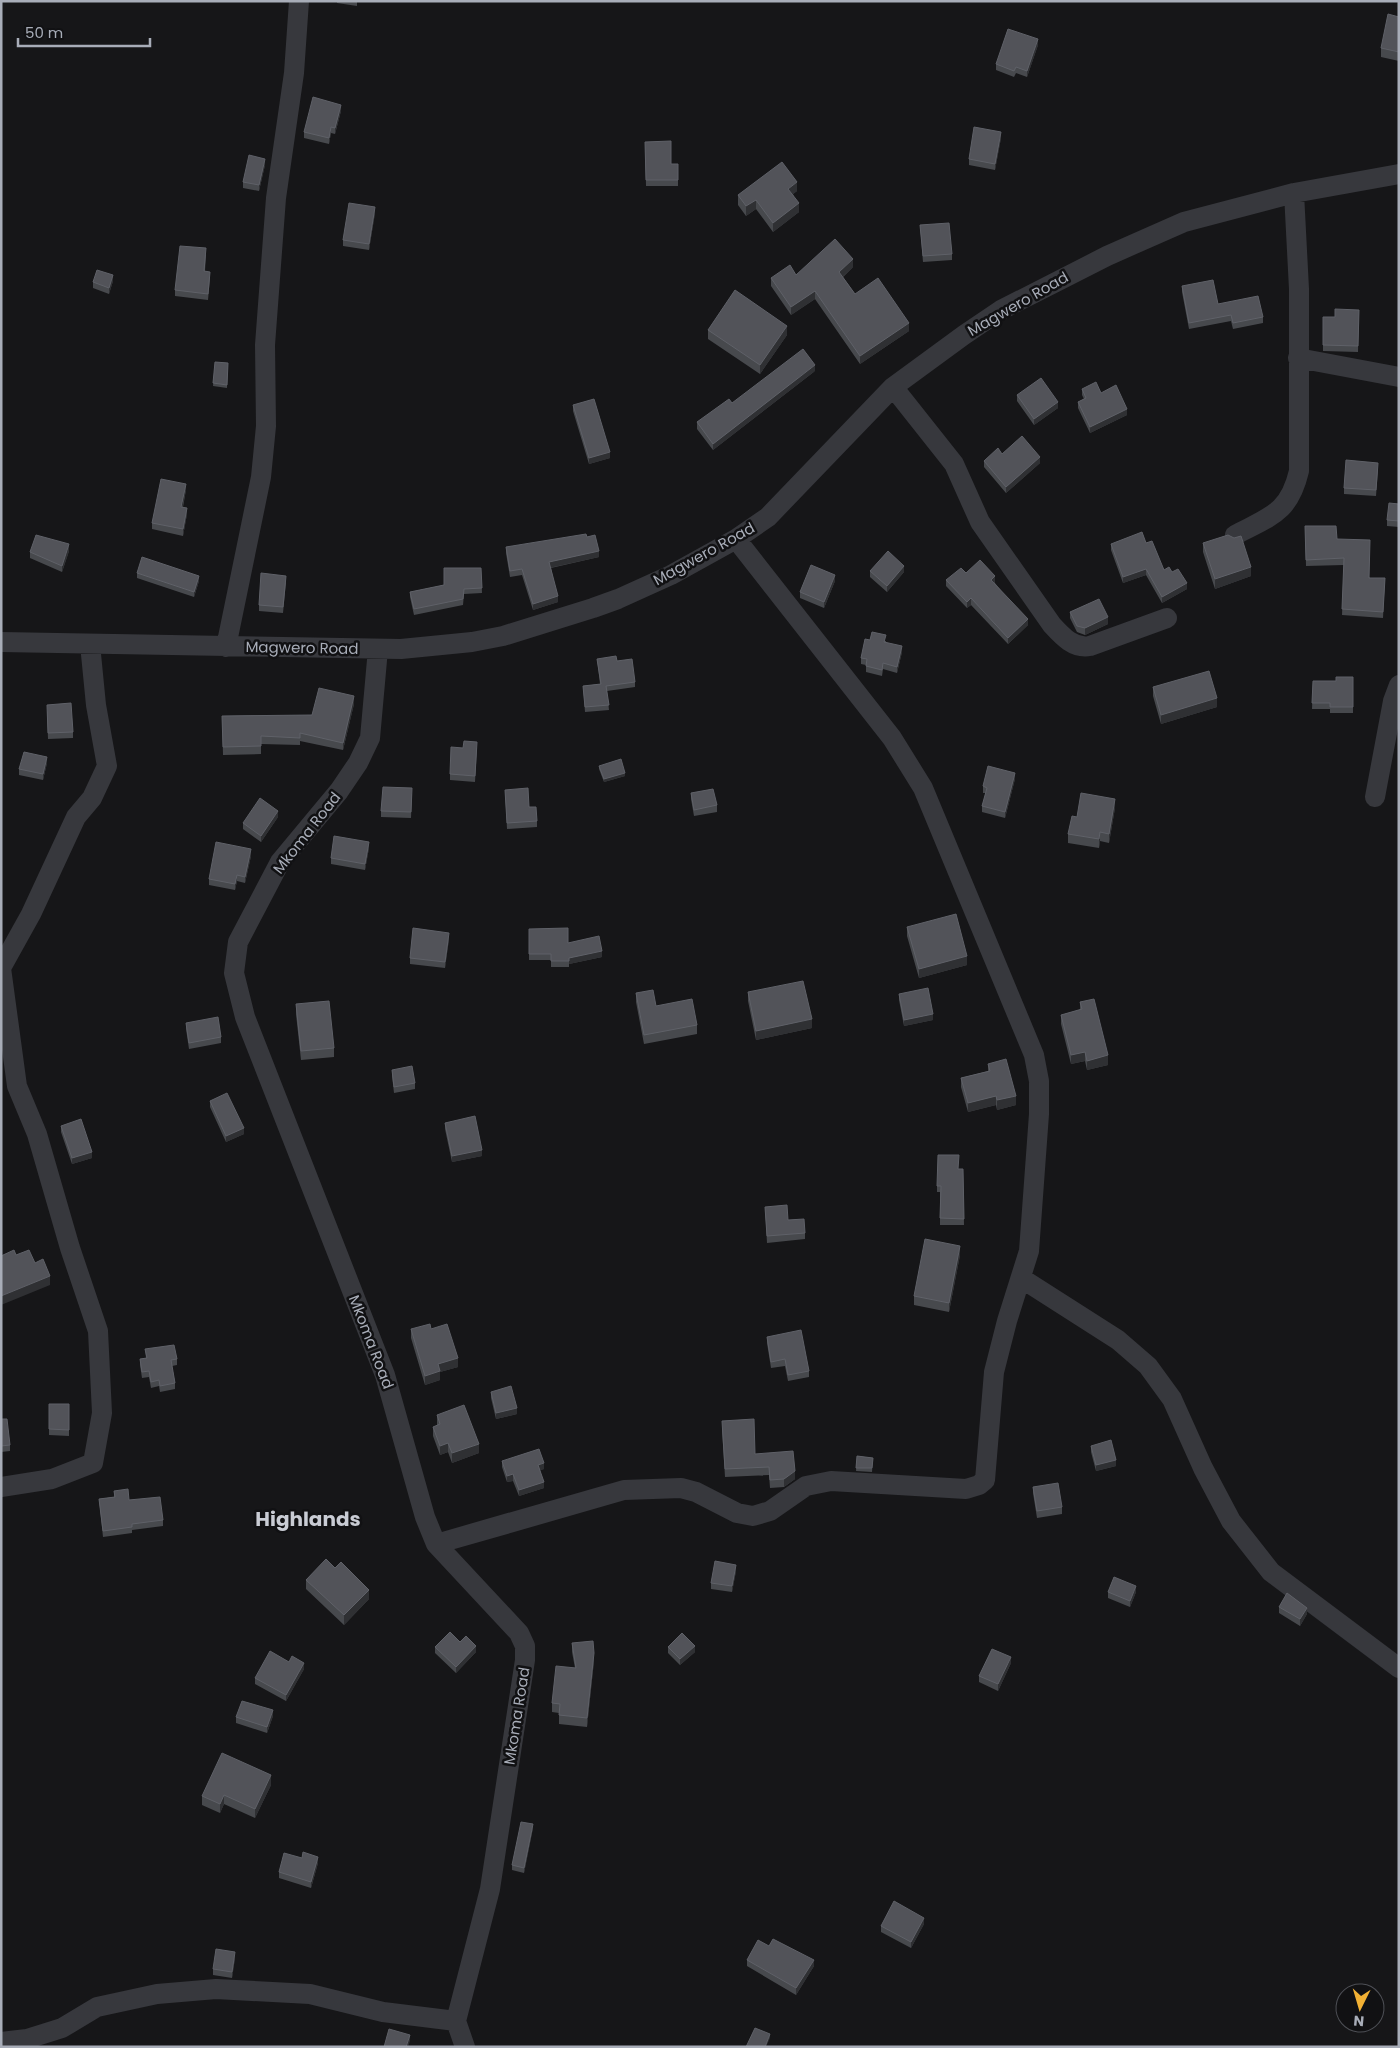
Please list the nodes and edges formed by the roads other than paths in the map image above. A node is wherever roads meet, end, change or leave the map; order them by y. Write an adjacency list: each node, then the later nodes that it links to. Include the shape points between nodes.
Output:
1 (299, 1): 12 (street, via 294,73 276,198 265,345 266,426 261,477)
2 (1399, 174): 3 (street, Magwero Road)
3 (1294, 193): 4 (street, via 1299,289); 6 (street, Magwero Road, via 1184,222 1084,267 1001,310)
4 (1298, 358): 5 (street); 7 (street, via 1299,471 1294,492 1279,512)
5 (1399, 377)
6 (893, 388): 8 (street, Magwero Road, via 778,509); 9 (street, via 954,464 980,522 1065,639 1086,647)
7 (1235, 535)
8 (736, 539): 13 (street, Magwero Road, via 627,595 540,624 472,642); 16 (street, via 892,738 923,788 1034,1055 1039,1081 1039,1114 1029,1251)
9 (1166, 618)
10 (1, 642): 11 (street, Magwero Road)
11 (90, 644): 12 (street, Magwero Road); 17 (street, via 107,766 92,798 76,817 31,914 1,968 17,1086 37,1134 98,1331 102,1413 93,1463 52,1479)
12 (226, 647): 13 (street, Magwero Road)
13 (378, 649): 18 (street, Mkoma Road, via 370,738 339,792 280,862 238,942 234,973 245,1017 385,1375 425,1517)
14 (1399, 685): 15 (street, via 1393,701)
15 (1375, 798)
16 (1020, 1278): 18 (street, via 994,1372 985,1480 979,1486 966,1489 831,1481 806,1486 770,1511 753,1516 737,1513 681,1488 624,1490); 19 (street, via 1118,1340 1148,1366 1172,1399 1231,1521 1271,1572)
17 (1, 1487)
18 (436, 1544): 20 (street, Mkoma Road, via 518,1633 526,1646 490,1889)
19 (1399, 1668)
20 (456, 2021): 21 (street, via 383,2012 310,1994 216,1989 157,1994 97,2007 62,2028 27,2039); 22 (street)
21 (1, 2042)
22 (465, 2047)

